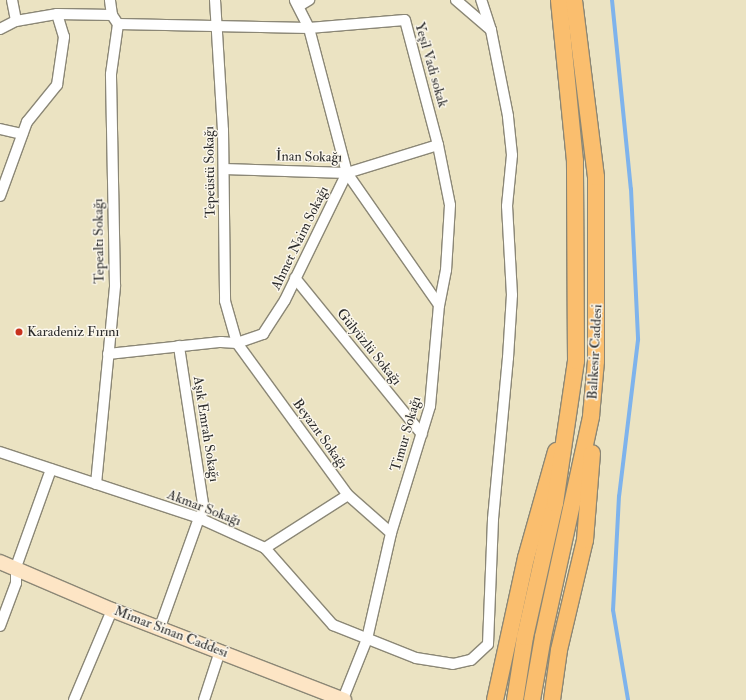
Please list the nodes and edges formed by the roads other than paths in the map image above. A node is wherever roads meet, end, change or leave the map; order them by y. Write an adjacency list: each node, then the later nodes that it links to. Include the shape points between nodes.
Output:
1 (12, 0): 12 (street)
2 (110, 0): 11 (street, Tepealtı Sokağı)
3 (215, 0): 13 (street, Tepeüstü Sokağı)
4 (309, 0): 9 (street)
5 (456, 0): 16 (street)
6 (481, 0): 16 (street, Akmar Sokağı)
7 (559, 0): 28 (main road, Balıkesir Caddesi, via 575,161 576,361)
8 (574, 0): 29 (main road, Balıkesir Caddesi, via 596,177 596,361)
9 (297, 3): 14 (street)
10 (57, 14): 11 (street, Yeşil Vadi sokak); 12 (street, Yeşil Vadi sokak); 18 (street, via 64,37 57,85 27,122)
11 (115, 20): 13 (street, Yeşil Vadi sokak); 27 (street, Tepealtı Sokağı, via 111,74 114,284)
12 (16, 21): 15 (street, Yeşil Vadi sokak)
13 (216, 25): 14 (street, Yeşil Vadi sokak); 20 (street, Tepeüstü Sokağı)
14 (309, 28): 19 (street, Yeşil Vadi sokak, via 405,20); 21 (street)
15 (0, 30)
16 (491, 30): 43 (street, Akmar Sokağı, via 508,116 512,155 507,206 512,295 493,519 488,644 472,660 453,664 416,658)
17 (0, 129): 18 (street)
18 (22, 134): 22 (street)
19 (438, 145): 21 (street, İnan Sokağı); 24 (street, Yeşil Vadi sokak, via 450,205 446,270)
20 (224, 169): 21 (street, İnan Sokağı); 25 (street, Tepeüstü Sokağı, via 225,301)
21 (347, 173): 23 (street, Ahmet Naim Sokağı); 24 (street)
22 (0, 196)
23 (295, 278): 25 (street, Ahmet Naim Sokağı, via 285,300 263,334); 30 (street, Gülyüzlü Sokağı)
24 (439, 305): 30 (street, Timur Sokağı, via 430,406)
25 (237, 343): 26 (street, Ahmet Naim Sokağı); 34 (street, Beyazıt Sokağı)
26 (179, 346): 27 (street, Ahmet Naim Sokağı); 35 (street, Aşık Emrah Sokağı, via 204,510)
27 (108, 354): 33 (street, Tepealtı Sokağı)
28 (570, 411): 48 (main road, via 550,467 526,558); 49 (main road, Balıkesir Caddesi, via 555,502 525,637)
29 (592, 416): 50 (main road, Balıkesir Caddesi, via 542,637); 51 (main road, via 592,461 585,540 559,650)
30 (422, 434): 36 (street, Timur Sokağı)
31 (0, 452): 32 (street, Akmar Sokağı)
32 (51, 469): 33 (street, Akmar Sokağı); 39 (street)
33 (96, 484): 35 (street, Akmar Sokağı)
34 (348, 495): 36 (street, Beyazıt Sokağı); 37 (street)
35 (199, 518): 37 (street, Akmar Sokağı); 42 (street, Aşık Emrah Sokağı)
36 (391, 533): 43 (street, Timur Sokağı)
37 (265, 548): 43 (street, Akmar Sokağı, via 333,625)
38 (0, 562): 39 (main road, Mimar Sinan Caddesi)
39 (16, 567): 40 (main road, Mimar Sinan Caddesi); 41 (street, via 16,583)
40 (112, 610): 42 (main road, Mimar Sinan Caddesi); 45 (street)
41 (1, 620)
42 (160, 627): 44 (main road, Mimar Sinan Caddesi)
43 (367, 639): 47 (street, Timur Sokağı)
44 (220, 651): 46 (street); 47 (main road, Mimar Sinan Caddesi)
45 (74, 700)
46 (204, 700)
47 (344, 700)
48 (495, 700)
49 (515, 700)
50 (532, 700)
51 (552, 700)

